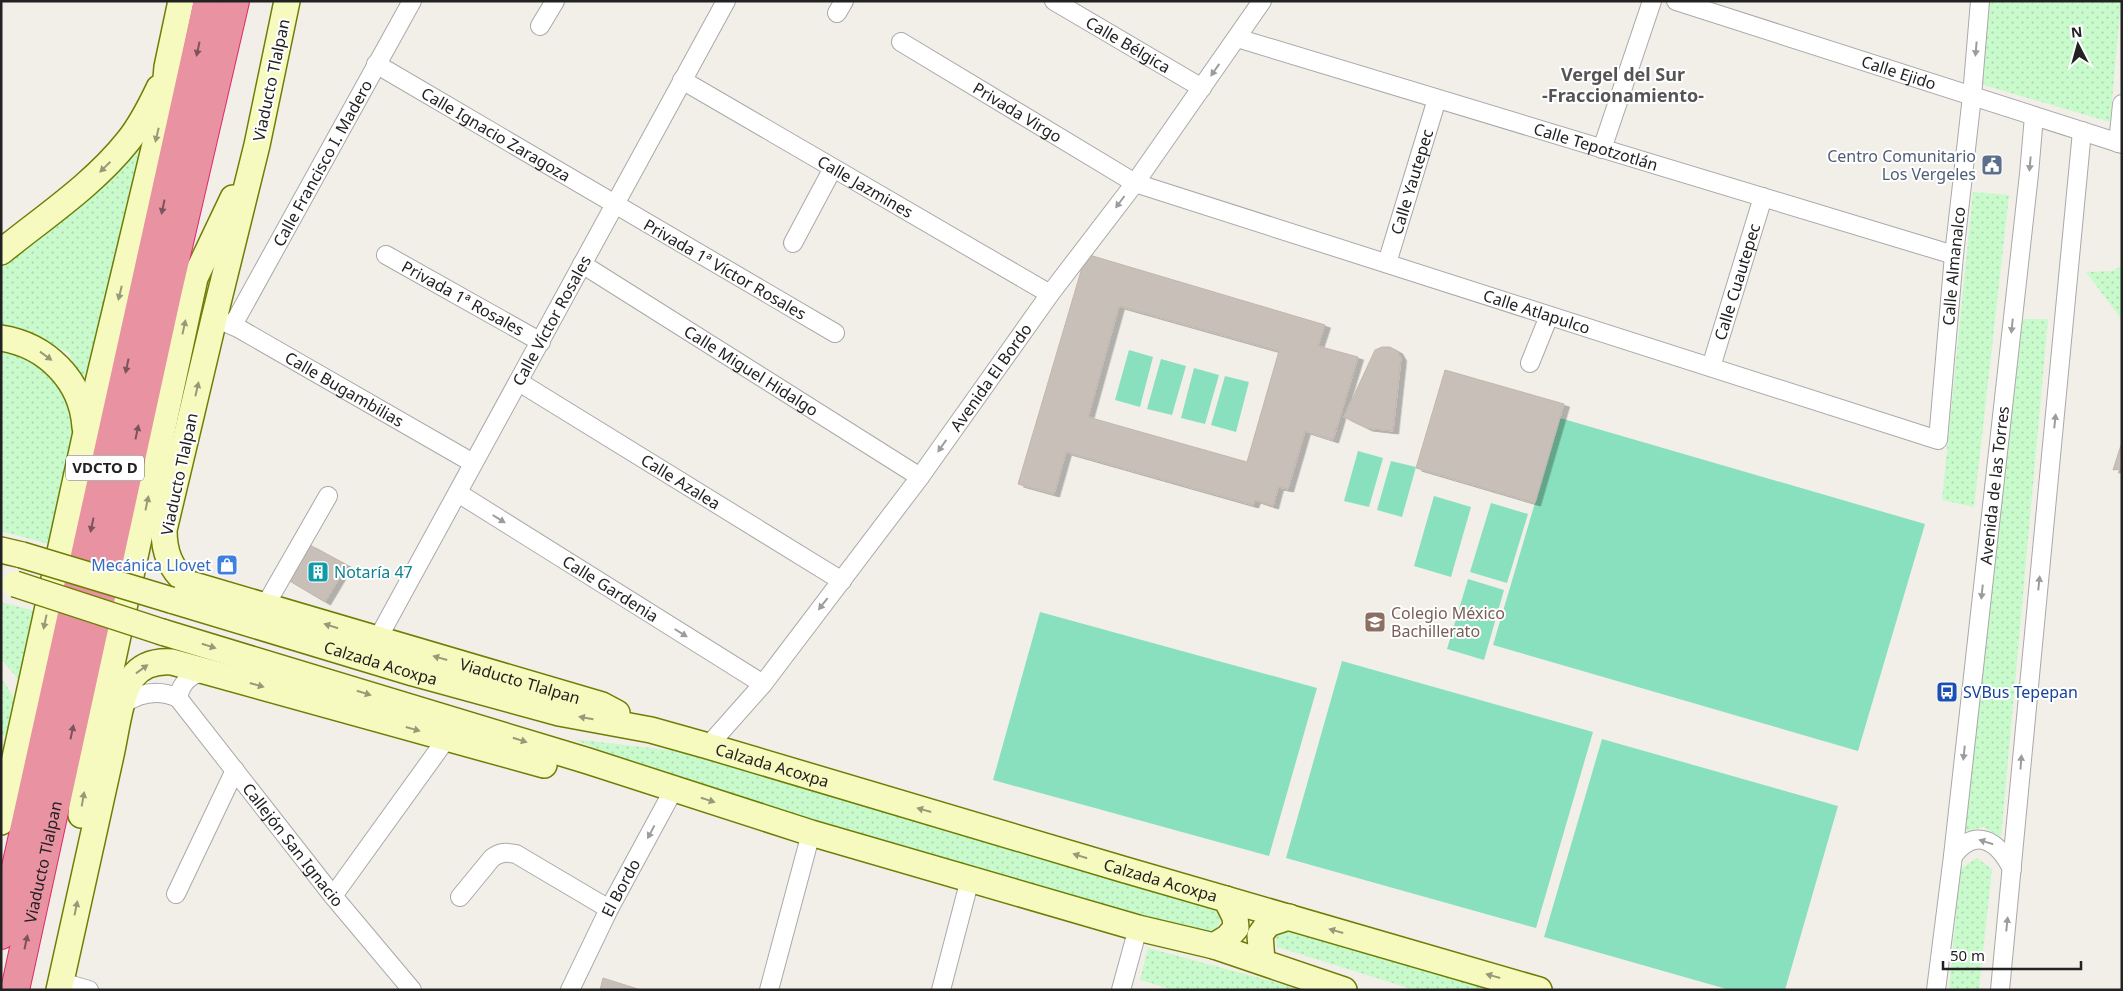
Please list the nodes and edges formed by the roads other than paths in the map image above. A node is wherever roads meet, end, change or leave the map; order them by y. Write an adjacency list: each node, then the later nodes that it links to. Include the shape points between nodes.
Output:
1 (181, 1): 17 (main road)
2 (208, 1): 82 (highway, Viaducto Tlalpan / VDCTO D, one-way to 82)
3 (235, 1): 87 (highway, Viaducto Tlalpan / VDCTO D, one-way to 3, via 167,294)
4 (287, 1): 26 (main road, Viaducto Tlalpan)
5 (412, 1): 16 (street, Calle Francisco I. Madero)
6 (555, 1): 13 (street)
7 (1054, 1): 19 (street, Calle Bélgica)
8 (1262, 1): 14 (street, Avenida El Bordo)
9 (1652, 1): 27 (street)
10 (1676, 1): 20 (street, Calle Ejido)
11 (1980, 1): 20 (street, Calle Almanalco, one-way to 20)
12 (723, 2): 18 (street, Calle Víctor Rosales)
13 (540, 26)
14 (1237, 38): 19 (street, Avenida El Bordo, one-way to 19); 21 (street, Calle Tepotzotlán)
15 (901, 42): 29 (street, Privada Virgo)
16 (376, 64): 31 (street, Calle Ignacio Zaragoza); 40 (street, Calle Francisco I. Madero)
17 (167, 67): 33 (main road, one-way to 33, via 141,123 113,159); 47 (main road, one-way to 47, via 163,111)
18 (682, 80): 28 (street, Calle Jazmines); 31 (street, Calle Víctor Rosales)
19 (1202, 88): 29 (street, Avenida El Bordo)
20 (1972, 96): 23 (street, Calle Ejido); 35 (street, Calle Almanalco)
21 (1437, 99): 27 (street, Calle Tepotzotlán); 36 (street, Calle Yautepec)
22 (2122, 104): 25 (street)
23 (2034, 116): 24 (street, Calle Ejido); 71 (street, Avenida de las Torres, one-way to 71)
24 (2082, 131): 25 (street, Calle Ejido); 73 (street, one-way to 24)
25 (2120, 143)
26 (257, 145): 40 (main road, Viaducto Tlalpan); 72 (main road, one-way to 26, via 82,803 195,278)
27 (1602, 149): 30 (street, Calle Tepotzotlán)
28 (833, 168): 32 (street); 38 (street, Calle Jazmines)
29 (1135, 183): 36 (street, Calle Atlapulco); 38 (street, Avenida El Bordo, one-way to 38)
30 (1763, 197): 35 (street, Calle Tepotzotlán); 45 (street, Calle Cuautepec)
31 (615, 204): 37 (street, Calle Víctor Rosales); 41 (street, Privada 1ª Víctor Rosales)
32 (793, 243)
33 (1, 252)
34 (386, 255): 43 (street, Privada 1ª Rosales)
35 (1954, 255): 48 (street, Calle Almanalco)
36 (1387, 263): 39 (street, Calle Atlapulco)
37 (582, 264): 43 (street, Calle Víctor Rosales); 50 (street, Calle Miguel Hidalgo)
38 (1050, 294): 50 (street, Avenida El Bordo, one-way to 50)
39 (1548, 316): 44 (street); 45 (street, Calle Atlapulco)
40 (223, 322): 49 (street, Calle Bugambilias); 56 (main road, Viaducto Tlalpan, one-way to 40, via 188,583 173,568 165,550 164,530)
41 (835, 333)
42 (1, 338): 47 (main road, one-way to 47, via 34,348 66,374 83,411)
43 (541, 342): 46 (street, Calle Víctor Rosales)
44 (1530, 363)
45 (1711, 367): 48 (street, Calle Atlapulco)
46 (520, 382): 49 (street, Calle Víctor Rosales); 54 (street, Calle Azalea)
47 (85, 437): 63 (main road, one-way to 63)
48 (1938, 440)
49 (474, 463): 51 (street, Calle Víctor Rosales)
50 (920, 476): 54 (street, Avenida El Bordo)
51 (458, 493): 57 (street, Calle Víctor Rosales); 59 (street, Calle Gardenia, one-way to 59)
52 (328, 496): 56 (street)
53 (12, 553): 62 (main road, Calzada Acoxpa, one-way to 53, bridge, via 559,713 403,670)
54 (842, 581): 59 (street, Avenida El Bordo, one-way to 59)
55 (8, 582): 68 (main road, Calzada Acoxpa, one-way to 68, bridge)
56 (265, 606): 57 (main road, Viaducto Tlalpan, one-way to 56)
57 (377, 640): 62 (main road, Viaducto Tlalpan, one-way to 57, via 602,705)
58 (210, 672): 60 (street, via 189,678); 61 (main road, one-way to 58, via 132,678 154,662 172,662); 64 (main road, one-way to 64)
59 (762, 684): 65 (street, Avenida El Bordo)
60 (178, 698): 61 (street, via 148,693); 67 (street, Callejón San Ignacio)
61 (122, 706): 72 (main road)
62 (651, 730): 65 (main road, Calzada Acoxpa)
63 (21, 735): 66 (main road); 69 (main road)
64 (447, 738): 68 (main road, via 600,781); 76 (street)
65 (708, 746): 78 (main road, Calzada Acoxpa, one-way to 65)
66 (1, 751)
67 (235, 770): 75 (street); 76 (street, Callejón San Ignacio)
68 (674, 789): 70 (main road, Calzada Acoxpa, one-way to 70); 79 (street, El Bordo, one-way to 79)
69 (1, 822)
70 (812, 833): 74 (main road, Calzada Acoxpa); 91 (street)
71 (1953, 856): 73 (street, one-way to 71, via 2000,848 1983,840 1969,840); 96 (street, Avenida de las Torres)
72 (85, 865): 86 (main road, one-way to 72)
73 (2012, 869): 97 (street, one-way to 73)
74 (970, 879): 81 (main road, Calzada Acoxpa); 92 (street)
75 (176, 894)
76 (332, 896): 89 (street, Callejón San Ignacio)
77 (460, 896): 79 (street, via 492,858 507,852 516,854)
78 (1226, 899): 80 (main road, Calzada Acoxpa); 83 (main road, via 1235,916 1236,928)
79 (609, 908): 90 (street, El Bordo)
80 (1289, 917): 84 (main road, via 1268,924 1260,935); 95 (main road, Calzada Acoxpa, one-way to 80)
81 (1138, 928): 83 (main road, Calzada Acoxpa); 93 (street)
82 (1, 935)
83 (1214, 946): 84 (main road, Calzada Acoxpa)
84 (1262, 961): 85 (main road, Calzada Acoxpa)
85 (1309, 984): 94 (main road, Calzada Acoxpa)
86 (60, 986): 88 (street)
87 (15, 990)
88 (89, 990)
89 (412, 990)
90 (570, 990)
91 (769, 990)
92 (940, 990)
93 (1121, 990)
94 (1344, 990)
95 (1539, 990)
96 (1936, 990)
97 (2000, 990)

